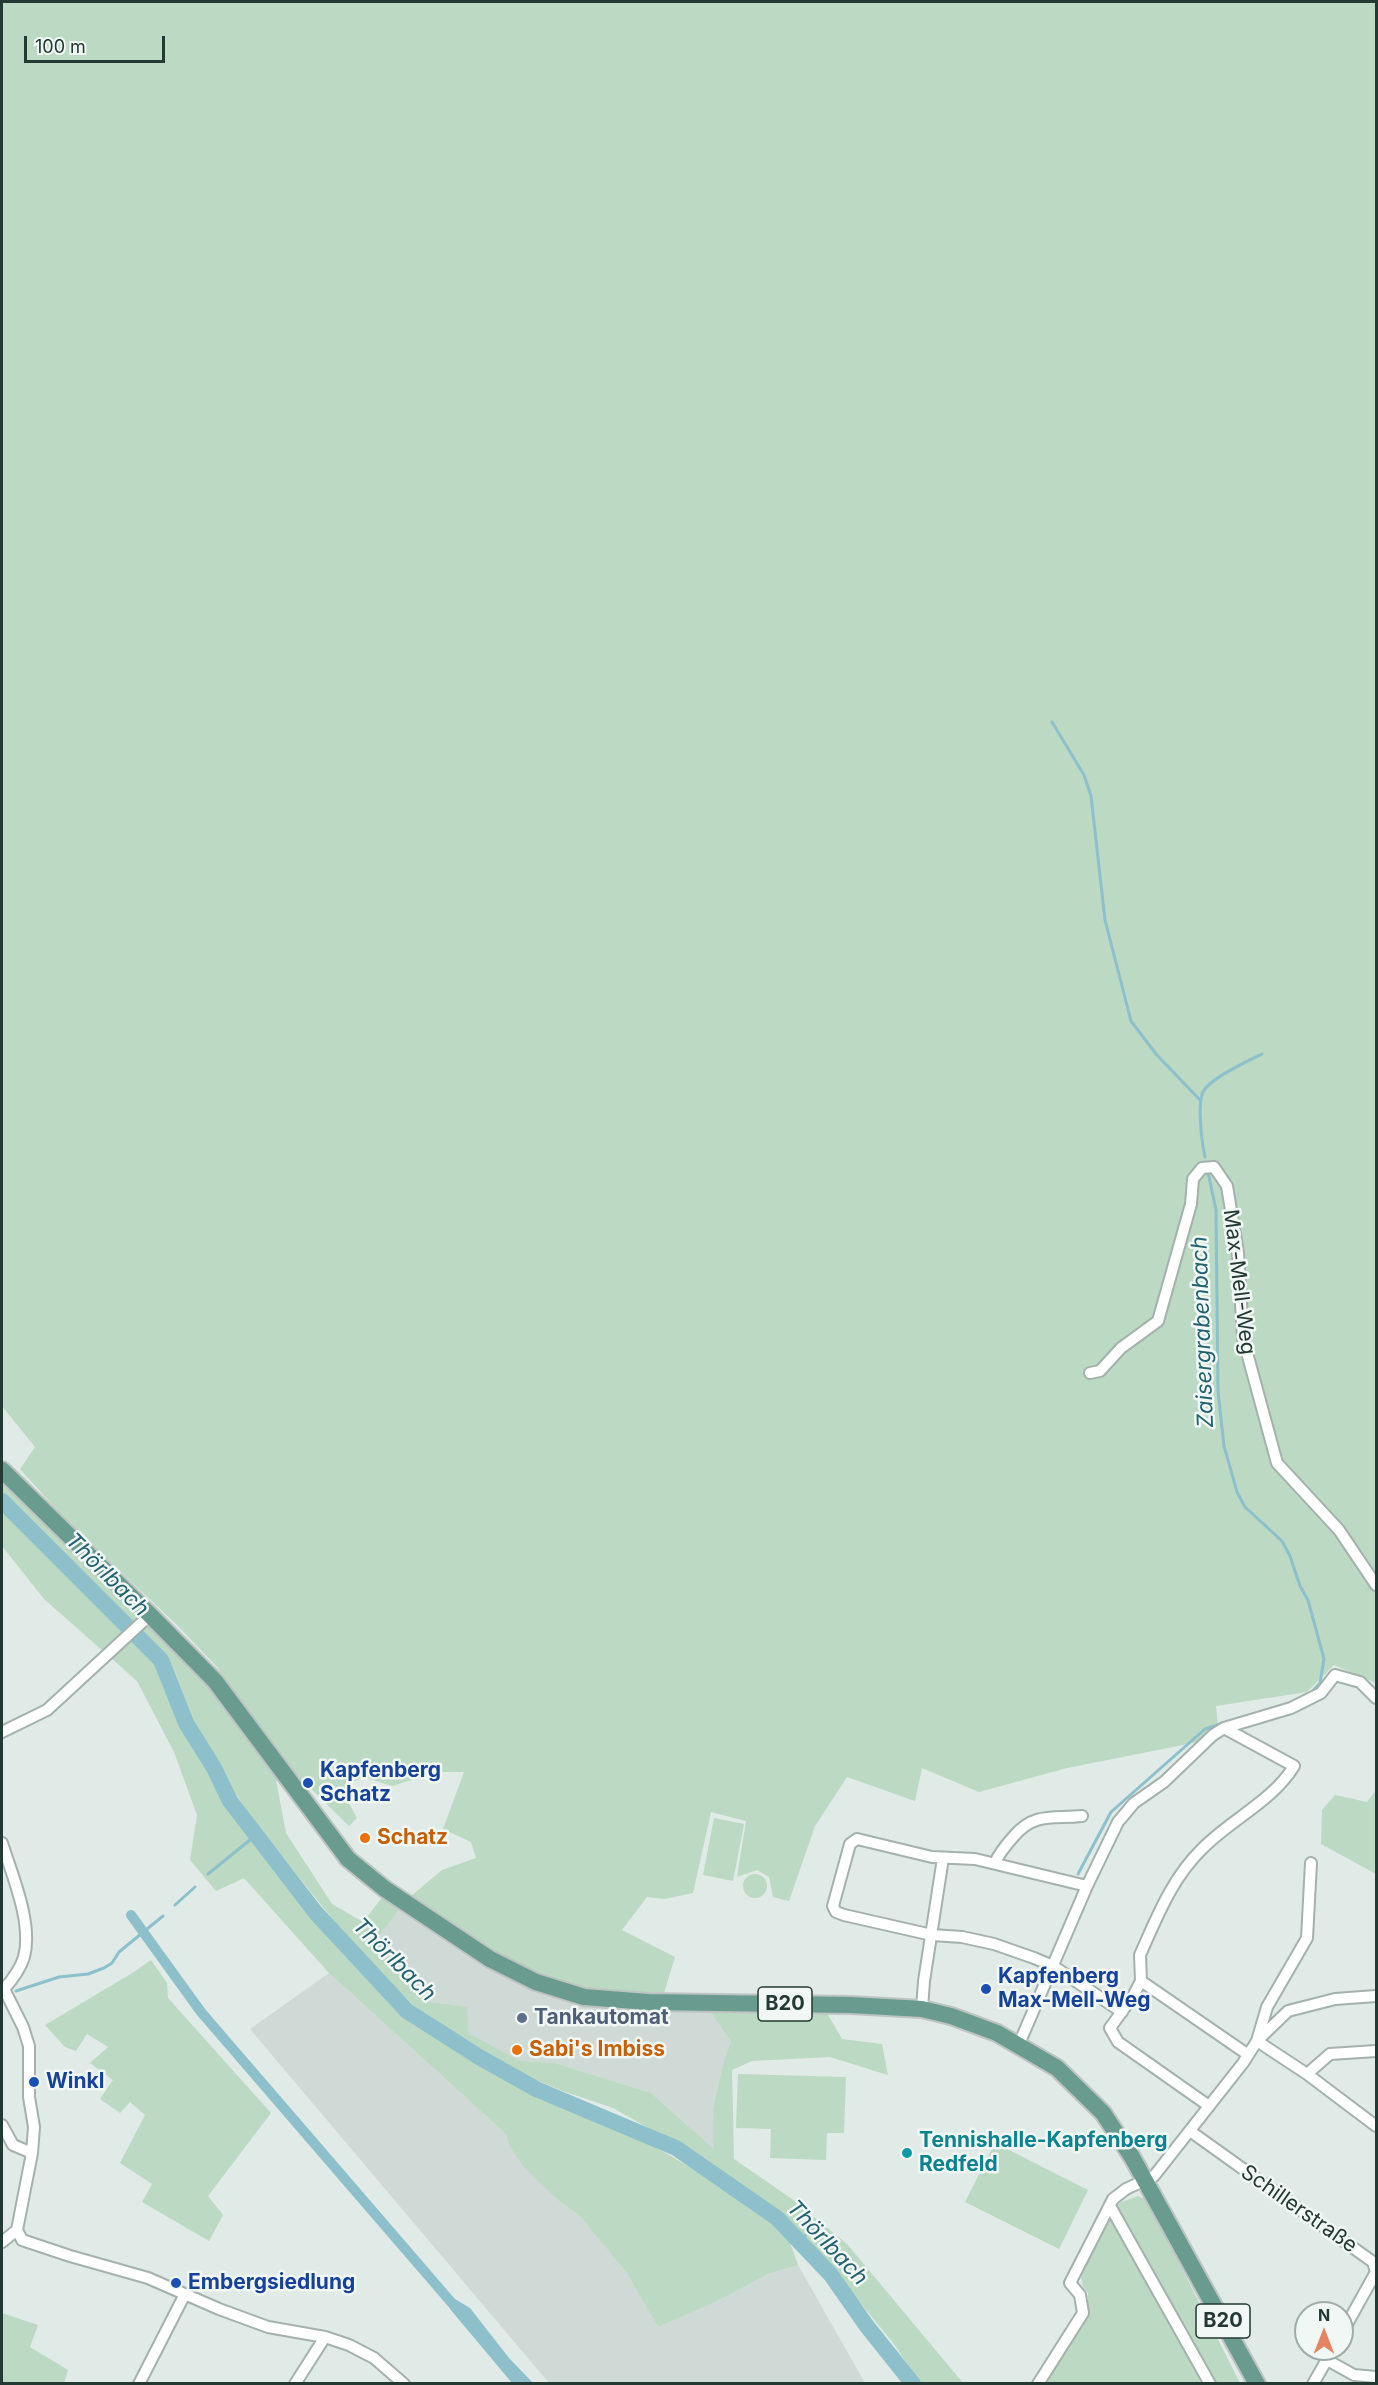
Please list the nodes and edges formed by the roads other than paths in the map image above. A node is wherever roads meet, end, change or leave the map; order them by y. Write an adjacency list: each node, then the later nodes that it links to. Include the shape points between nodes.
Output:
1 (1089, 1373): 3 (street, Max-Mell-Weg, via 1100,1371 1121,1348 1158,1322 1191,1204 1193,1179 1202,1168 1214,1167 1227,1186 1238,1253 1243,1338 1277,1463 1339,1530)
2 (2, 1470): 4 (main road, B20)
3 (1377, 1585)
4 (148, 1617): 7 (street, via 47,1710); 19 (main road, B20, via 214,1682 348,1859 399,1899 490,1959 562,1992 593,1998)
5 (1377, 1698): 6 (street, via 1360,1682 1335,1675 1321,1694 1291,1708)
6 (1224, 1728): 13 (street, via 1164,1782 1134,1803 1118,1822); 16 (street, via 1294,1766 1271,1792 1202,1849 1177,1879 1140,1955)
7 (2, 1732)
8 (1082, 1816): 11 (street, via 1033,1820 1009,1841)
9 (2, 1843): 17 (street, via 25,1924 25,1955)
10 (943, 1858): 11 (street); 14 (street); 14 (street, via 854,1840 833,1906 844,1915)
11 (995, 1863): 13 (street)
12 (1311, 1863): 21 (street, via 1307,1938 1267,2007)
13 (1087, 1886): 15 (street)
14 (932, 1935): 15 (street, via 994,1944); 19 (street)
15 (1053, 1966): 20 (street); 22 (street)
16 (1141, 1981): 20 (street); 24 (street)
17 (3, 1990): 30 (street, via 23,2027 28,2046)
18 (1377, 1996): 21 (street, via 1335,1999 1288,2011)
19 (922, 2009): 22 (main road, B20, via 951,2016)
20 (1122, 2012): 26 (street, via 1110,2028 1118,2042)
21 (1257, 2040): 24 (street); 25 (street)
22 (1019, 2044): 31 (main road, B20, via 1057,2068 1090,2099)
23 (1377, 2050): 25 (street, via 1330,2054)
24 (1247, 2054): 26 (street)
25 (1308, 2074): 28 (street)
26 (1209, 2106): 29 (street)
27 (2, 2125): 30 (street, via 13,2145)
28 (1377, 2126)
29 (1190, 2132): 31 (street, via 1154,2176); 36 (street, Schillerstraße, via 1373,2262 1376,2272)
30 (33, 2153): 33 (street)
31 (1146, 2180): 32 (street, via 1117,2196); 46 (main road, B20)
32 (1110, 2206): 44 (street, via 1070,2283 1080,2295 1083,2313); 45 (street)
33 (17, 2230): 34 (street); 35 (street, via 22,2240 130,2271)
34 (2, 2242)
35 (185, 2294): 37 (street, via 267,2327); 41 (street)
36 (1354, 2311)
37 (325, 2337): 42 (street); 43 (street, via 363,2351)
38 (1326, 2361): 47 (street)
39 (1329, 2361): 40 (street, via 1354,2375)
40 (1377, 2377)
41 (139, 2384)
42 (295, 2384)
43 (404, 2384)
44 (1038, 2384)
45 (1210, 2384)
46 (1257, 2384)
47 (1313, 2384)

